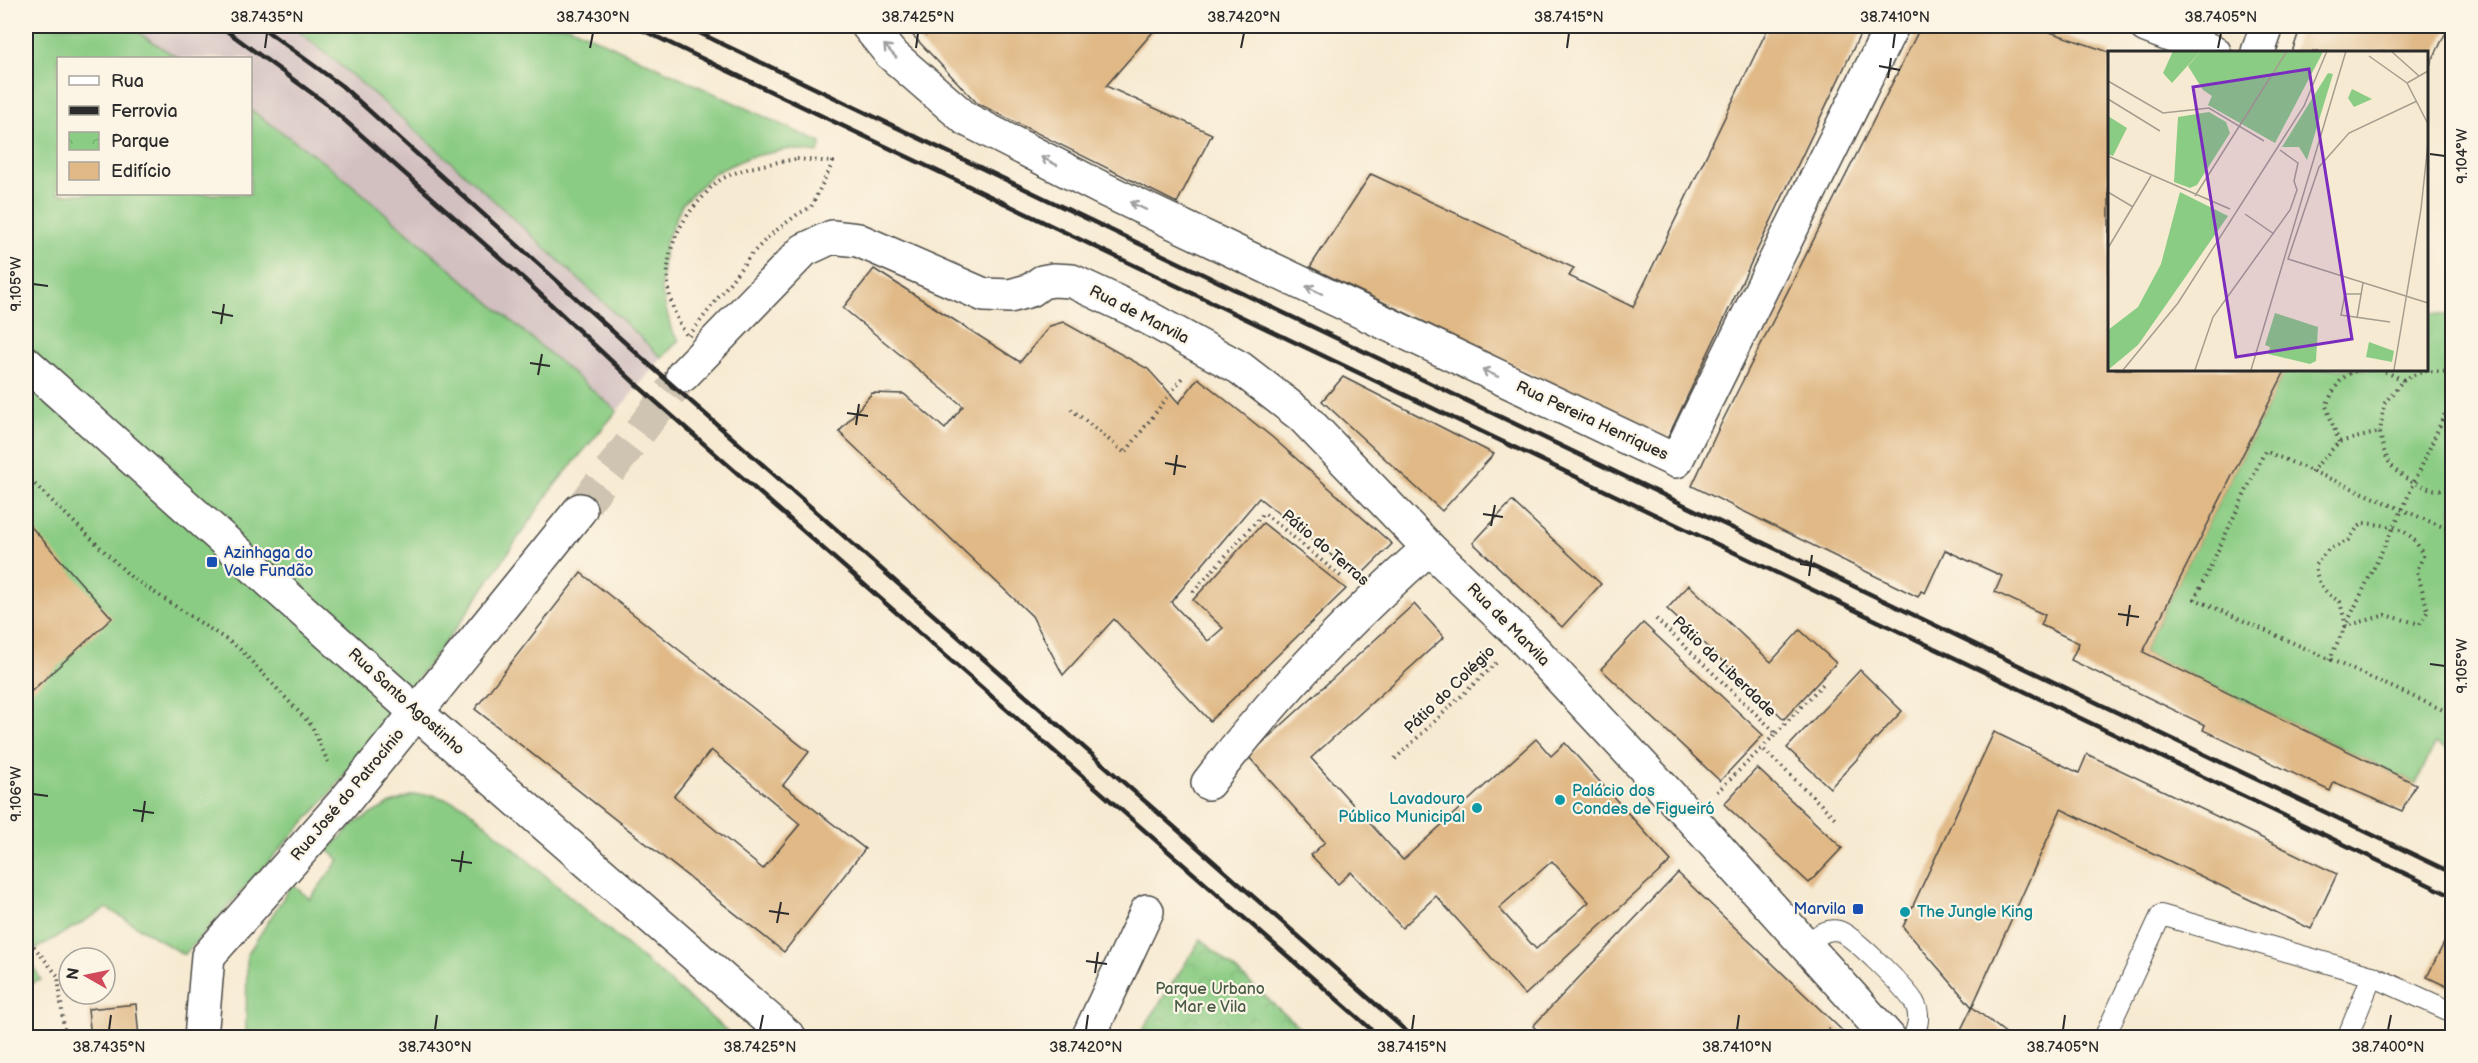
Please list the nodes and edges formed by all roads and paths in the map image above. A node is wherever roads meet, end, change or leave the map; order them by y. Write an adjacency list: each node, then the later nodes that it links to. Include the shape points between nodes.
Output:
1 (868, 26): 2 (street, Rua Pereira Henriques, one-way to 1, via 1676,461 1101,188 966,118 890,52)
2 (1892, 26)
3 (2146, 26): 5 (street)
4 (2267, 26): 6 (street)
5 (2211, 51)
6 (2258, 51)
7 (811, 207): 8 (path, via 833,162 797,159 758,165 717,182 689,212 671,245 667,289 678,323 688,337 751,255)
8 (798, 214)
9 (1205, 349): 14 (street, Rua de Marvila, via 1072,281 1042,282 1010,296 984,295 858,240 832,237 804,250); 17 (path, via 1125,453); 28 (street, Rua de Marvila, via 1302,416)
10 (26, 363): 36 (street, Rua Santo Agostinho)
11 (2355, 370): 19 (path, via 2337,381 2326,406)
12 (2382, 370): 15 (path)
13 (2452, 372): 15 (path, via 2422,371)
14 (683, 375)
15 (2403, 380): 18 (path, via 2384,404)
16 (2452, 398): 22 (path)
17 (1071, 409)
18 (2380, 432): 19 (path); 22 (path, via 2391,465)
19 (2340, 442): 20 (path)
20 (2311, 472): 25 (path); 34 (path, via 2265,451 2195,599)
21 (26, 476): 43 (path, via 130,577 238,648 312,726)
22 (2415, 482): 23 (path); 25 (path)
23 (2452, 490)
24 (580, 510): 36 (street, Rua José do Patrocínio)
25 (2402, 510): 26 (path); 27 (path)
26 (2395, 526): 32 (path); 32 (path, via 2364,523 2349,540 2328,550 2315,565 2317,580 2327,594 2340,602); 32 (path, via 2418,541 2423,556 2417,571 2428,611 2420,624 2386,615)
27 (2452, 531)
28 (1429, 548): 30 (street); 33 (street, Rua de Marvila)
29 (1193, 592): 30 (path, Pátio do Terras, via 1264,513)
30 (1370, 600): 41 (street, via 1242,739)
31 (1656, 619): 38 (path, Pátio da Liberdade)
32 (2346, 626): 34 (path)
33 (1522, 637): 40 (path, Pátio do Colégio); 47 (street, Rua de Marvila)
34 (2329, 660): 37 (path)
35 (1823, 684): 38 (path, Pátio da Liberdade)
36 (417, 712): 43 (street, Rua José do Patrocínio); 52 (street, Rua Santo Agostinho)
37 (2452, 714)
38 (1776, 733): 39 (path, Pátio da Liberdade)
39 (1762, 748): 42 (path, Pátio da Liberdade); 44 (path)
40 (1395, 759)
41 (1208, 783)
42 (1714, 796)
43 (345, 802): 51 (street, Rua José do Patrocínio, via 208,956)
44 (1836, 819)
45 (1147, 911): 53 (street)
46 (26, 937): 50 (path, via 58,976)
47 (1805, 945): 54 (street, Rua de Marvila); 55 (lane, via 1828,930 1838,930 1854,940 1914,1002 1919,1019)
48 (2372, 976): 49 (lane); 56 (lane, via 2161,915); 57 (lane)
49 (2452, 1012)
50 (65, 1038)
51 (201, 1038)
52 (790, 1038)
53 (1088, 1038)
54 (1889, 1038)
55 (1912, 1038)
56 (2104, 1038)
57 (2347, 1038)

